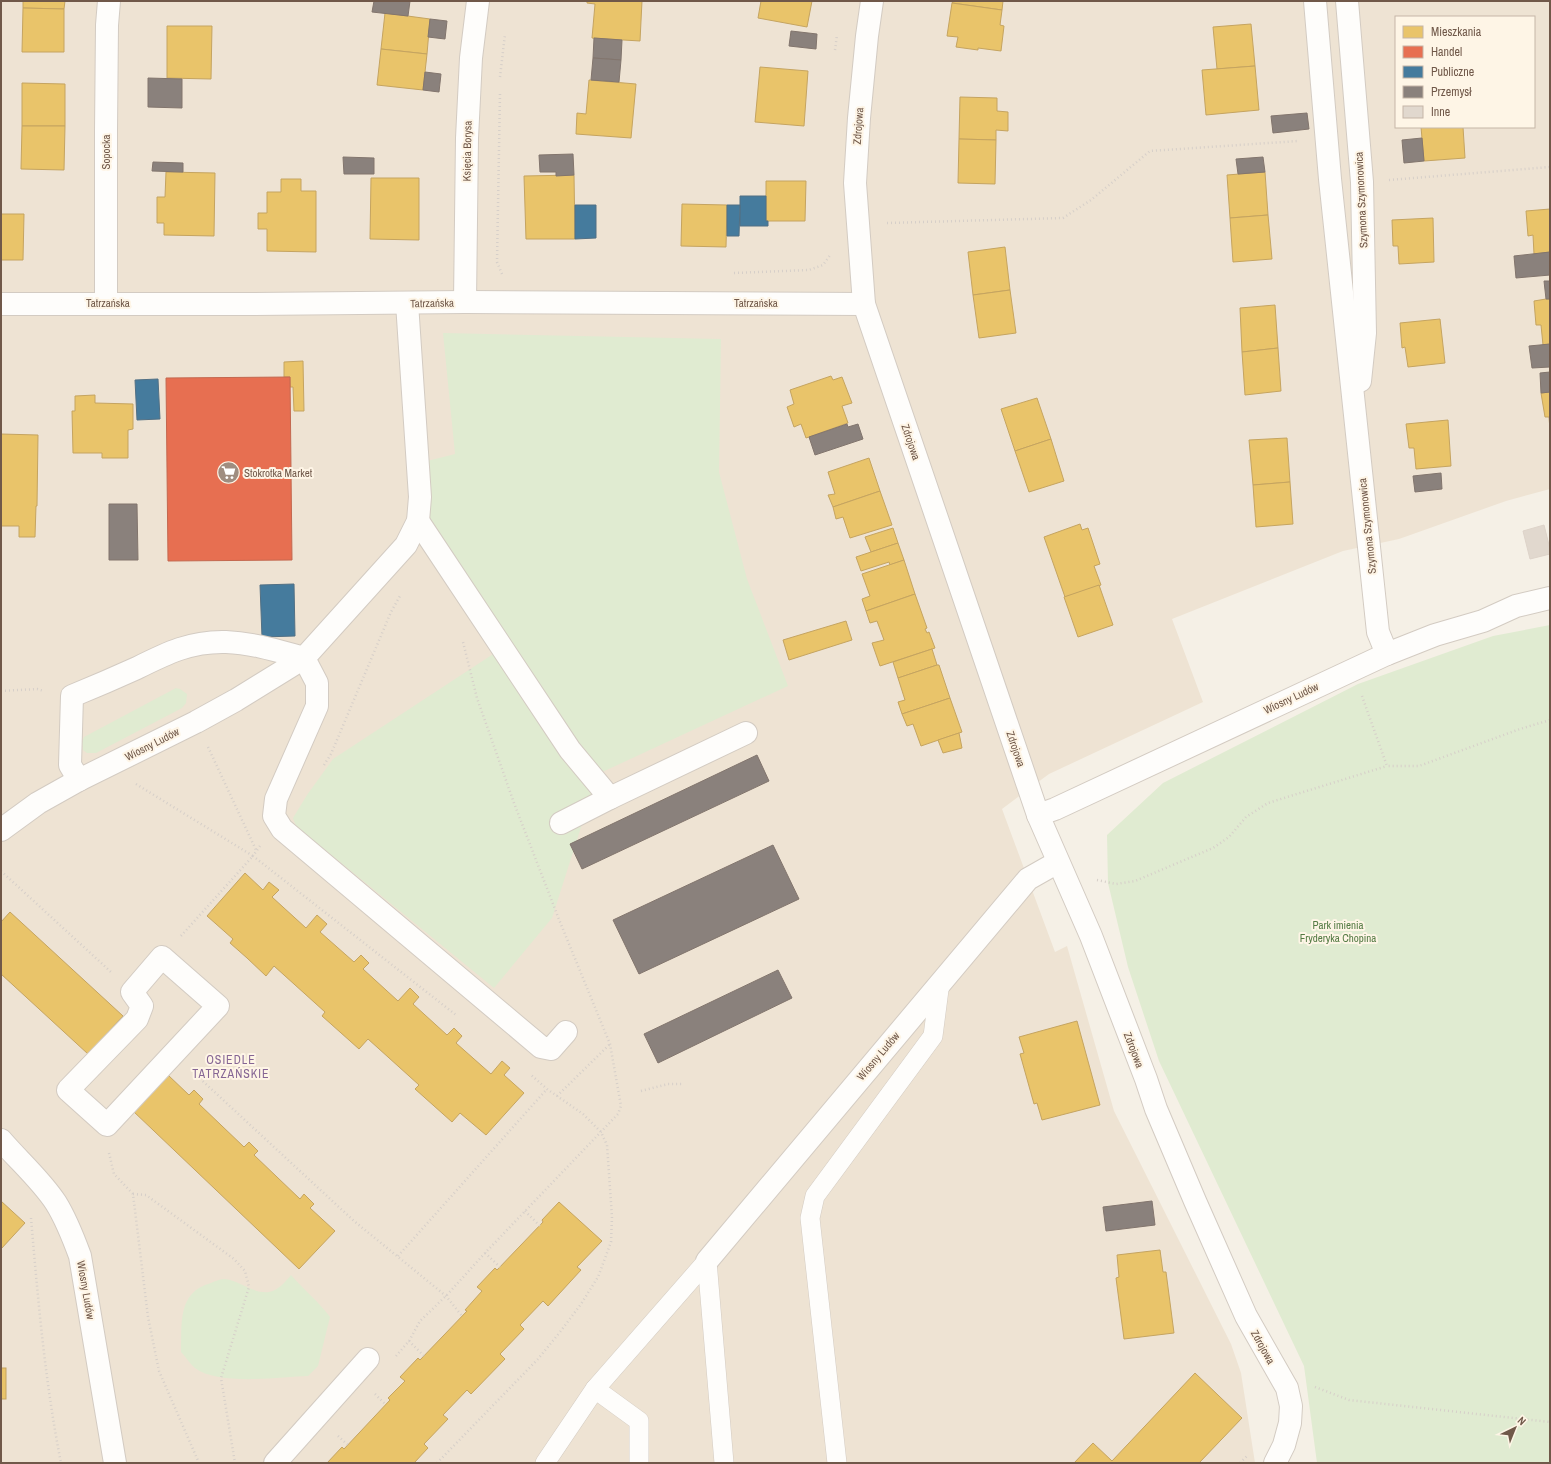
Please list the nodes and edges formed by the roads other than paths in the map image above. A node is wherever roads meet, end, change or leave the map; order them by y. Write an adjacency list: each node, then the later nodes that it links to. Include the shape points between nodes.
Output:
1 (109, 1): 7 (street, Sopocka)
2 (478, 1): 6 (street, Księcia Borysa, via 471,58 467,138)
3 (872, 1): 10 (street, Zdrojowa, via 859,118 855,183)
4 (1314, 1): 11 (street, Szymona Szymonowica)
5 (1346, 1): 11 (street, Szymona Szymonowica, via 1362,182 1365,333 1361,379)
6 (465, 302): 8 (street, Tatrzańska); 10 (street, Tatrzańska)
7 (106, 303): 8 (street, Tatrzańska); 9 (street, Tatrzańska)
8 (407, 303): 12 (street, via 420,497)
9 (1, 304)
10 (864, 304): 19 (street, Zdrojowa)
11 (1353, 397): 14 (street, Szymona Szymonowica, via 1378,632)
12 (418, 521): 15 (street, Wiosny Ludów, via 406,545); 18 (street, via 570,750)
13 (1550, 598): 14 (street, Wiosny Ludów, via 1516,606 1483,621 1435,635)
14 (1387, 654): 19 (street, Wiosny Ludów)
15 (304, 658): 17 (street, Wiosny Ludów, via 196,722); 17 (street, via 260,646 226,642 191,645 165,653 72,696 70,765); 24 (street, via 317,683 317,706 276,799 274,816 282,829 541,1047 551,1049)
16 (746, 733): 18 (street)
17 (78, 780): 21 (street, Wiosny Ludów, via 38,803)
18 (610, 798): 20 (street)
19 (1038, 815): 22 (street, Zdrojowa)
20 (561, 823)
21 (1, 830)
22 (1058, 862): 23 (street, Wiosny Ludów, via 1028,879); 30 (street, Zdrojowa, via 1091,936 1159,1116 1246,1316 1287,1388 1291,1406 1290,1423)
23 (940, 982): 27 (street, Wiosny Ludów); 36 (lane, via 933,1036 815,1196 810,1218)
24 (566, 1032)
25 (107, 1126): 25 (street, via 68,1090 137,1019 142,1006 132,992 162,957 218,1006)
26 (1, 1140): 31 (street, Wiosny Ludów, via 55,1202 68,1224 80,1256)
27 (707, 1261): 29 (lane); 35 (lane)
28 (368, 1359): 32 (street)
29 (595, 1389): 33 (lane); 34 (lane, via 639,1421)
30 (1281, 1457)
31 (115, 1463)
32 (276, 1463)
33 (545, 1463)
34 (639, 1463)
35 (724, 1463)
36 (837, 1463)

